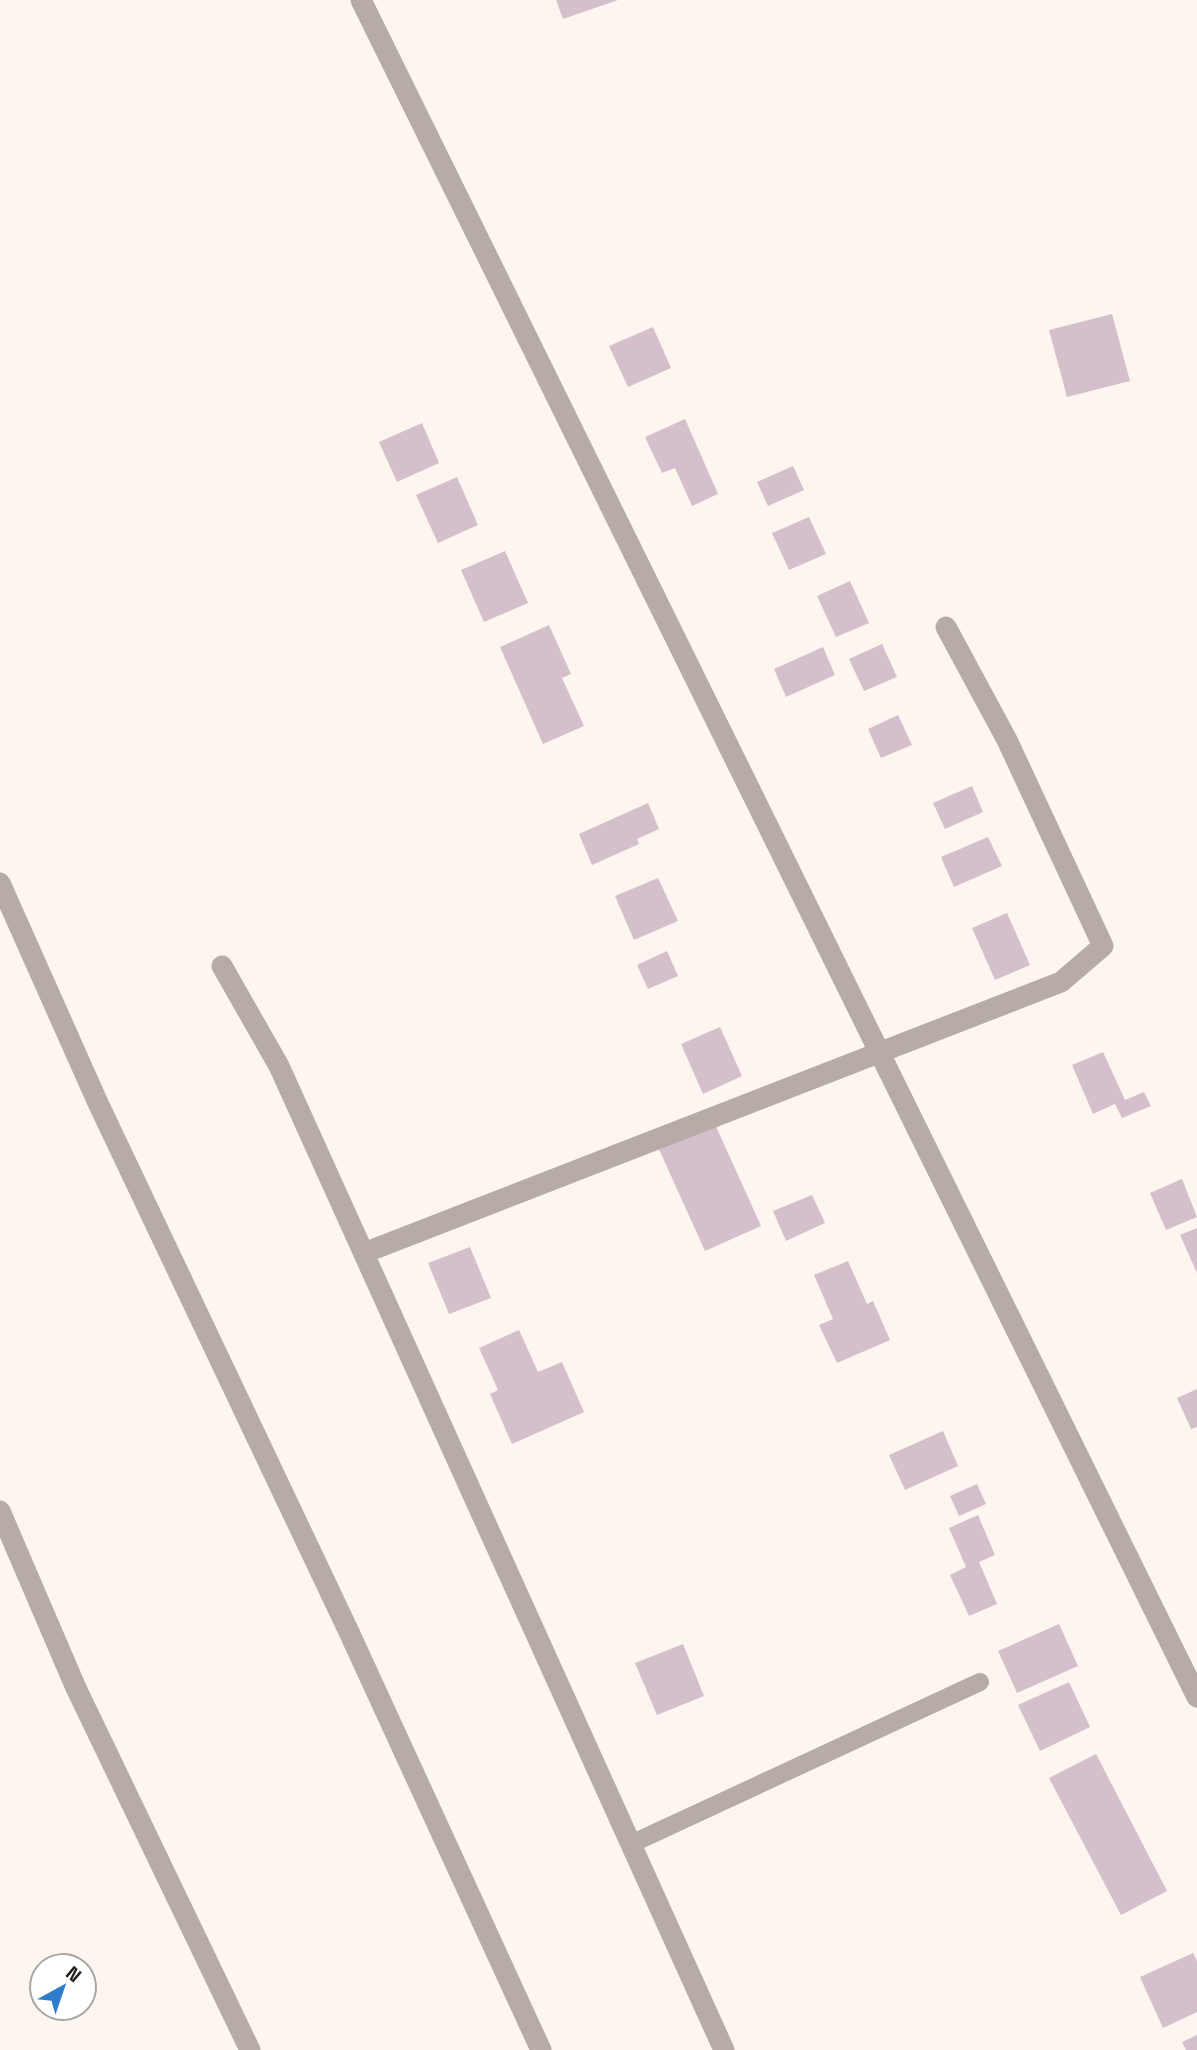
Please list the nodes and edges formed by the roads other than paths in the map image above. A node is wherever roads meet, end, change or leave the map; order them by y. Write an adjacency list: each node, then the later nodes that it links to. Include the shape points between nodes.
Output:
1 (360, 0): 5 (street)
2 (946, 627): 5 (street, via 1007,740 1103,946 1061,982)
3 (0, 883): 12 (street, via 97,1103 349,1632)
4 (222, 966): 6 (street, via 279,1066)
5 (880, 1055): 6 (street); 9 (street)
6 (364, 1253): 10 (street)
7 (0, 1511): 11 (street, via 76,1688)
8 (980, 1682): 10 (lane)
9 (1197, 1697)
10 (631, 1844): 13 (street)
11 (250, 2050)
12 (541, 2050)
13 (724, 2050)

